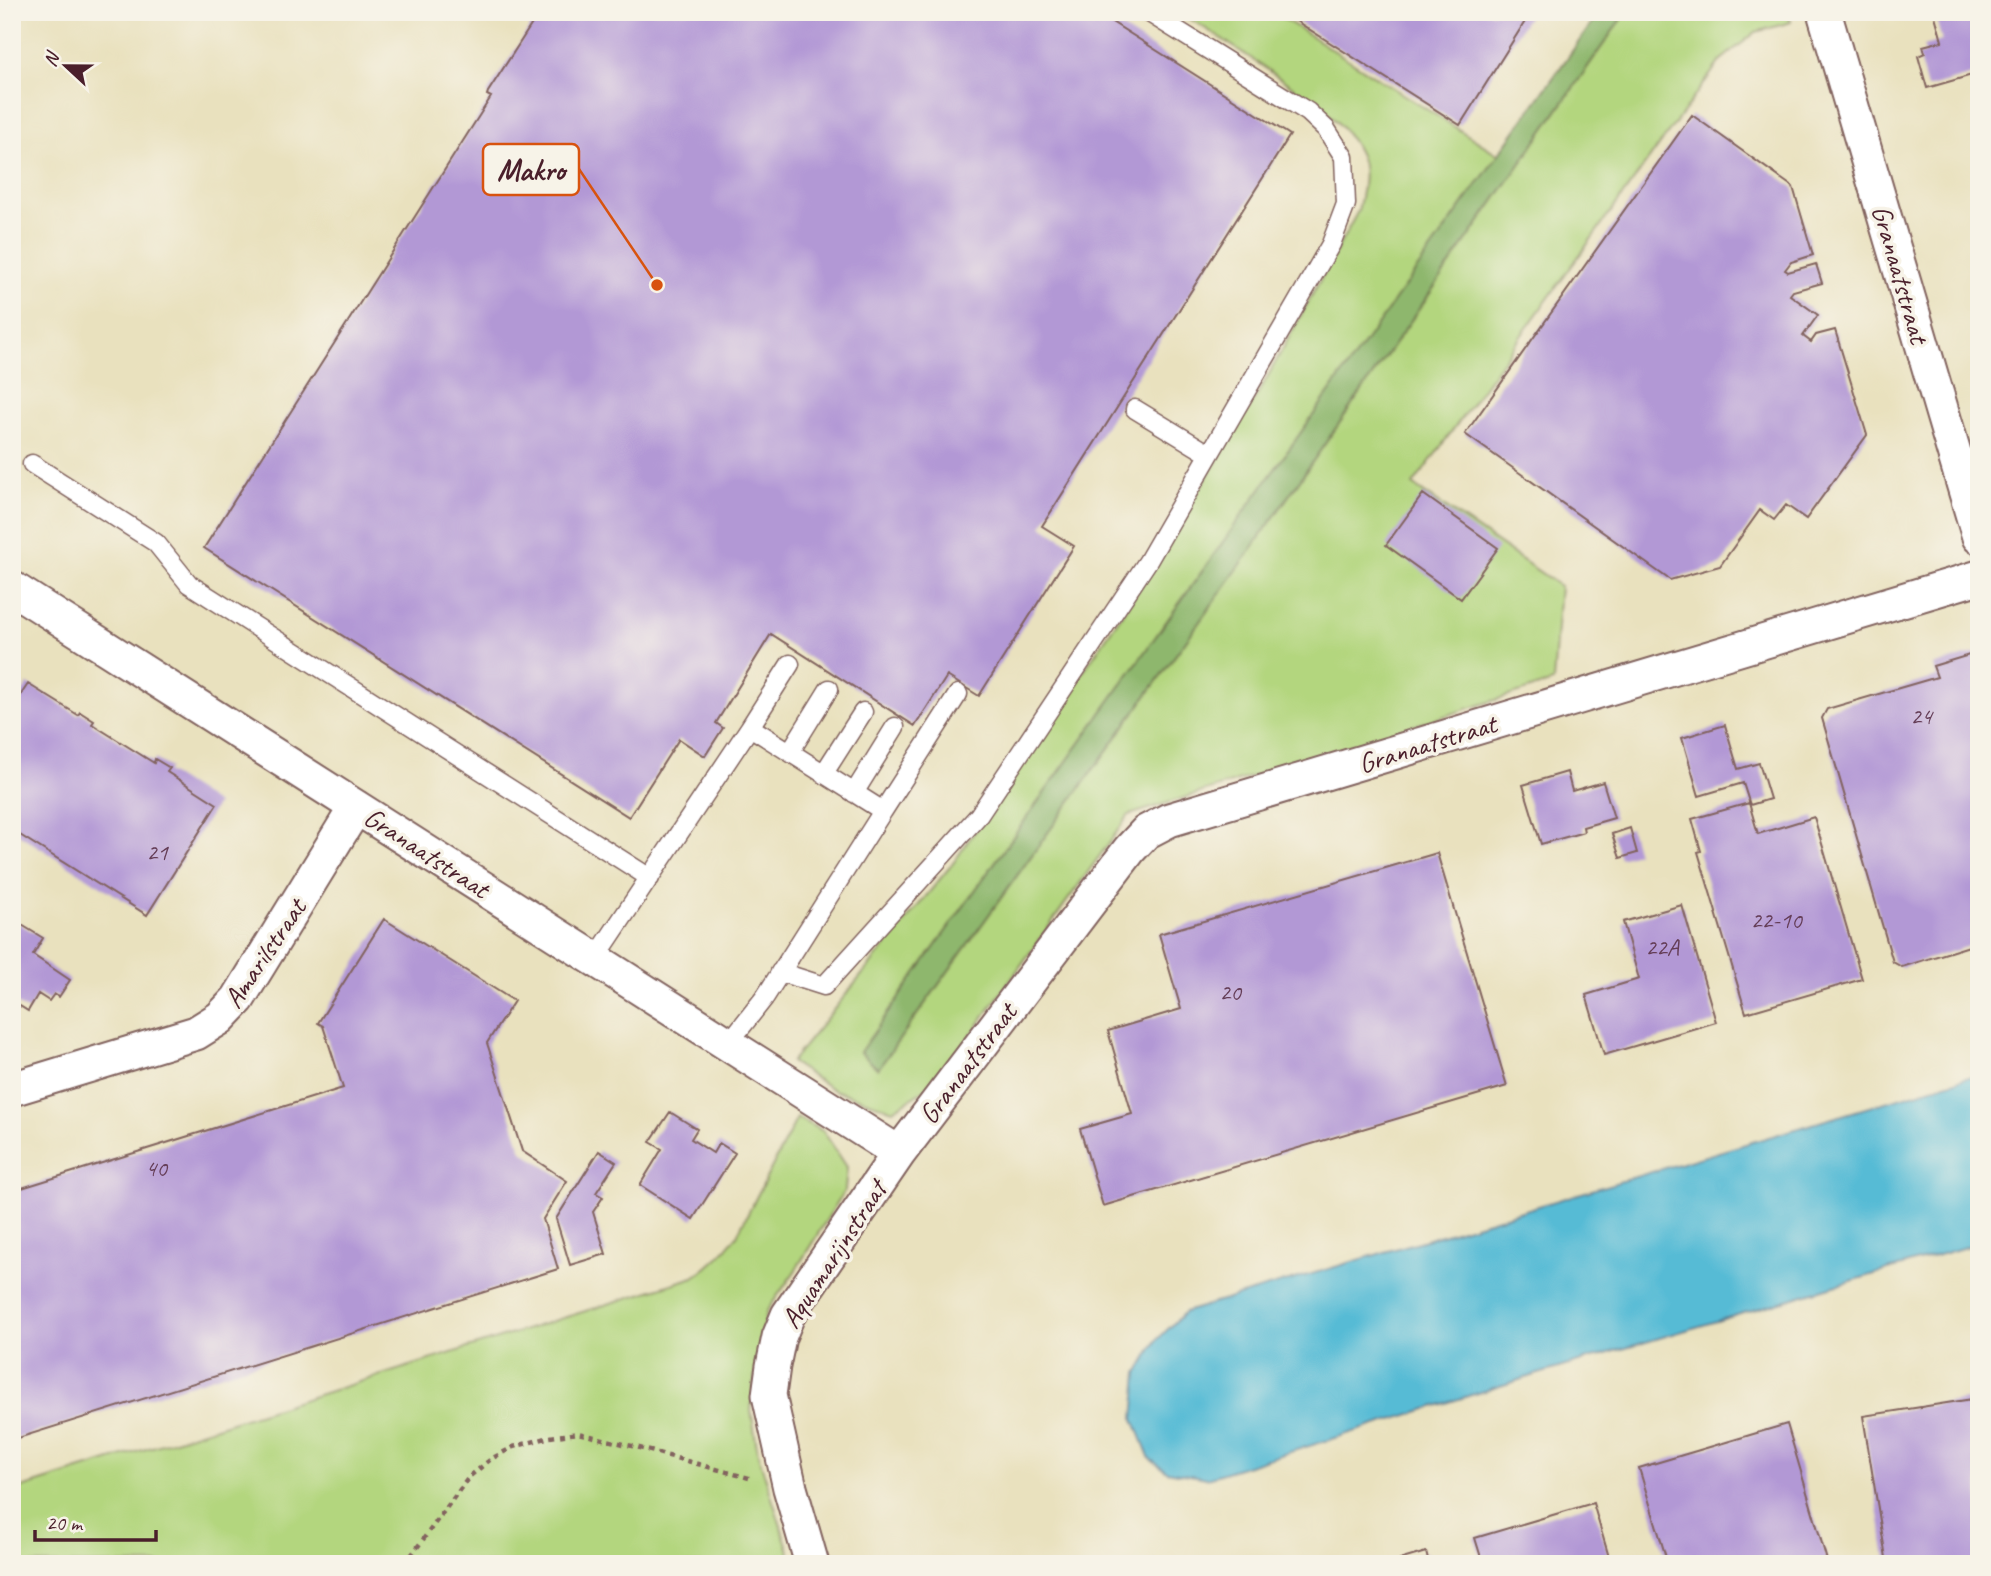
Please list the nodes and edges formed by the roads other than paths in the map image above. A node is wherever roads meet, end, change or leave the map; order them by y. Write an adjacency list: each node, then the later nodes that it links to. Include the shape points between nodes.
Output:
1 (1148, 12): 4 (lane, via 1308,112 1344,157 1346,204 1331,244)
2 (1824, 12): 6 (street, Granaatstraat)
3 (1135, 409): 4 (lane)
4 (1209, 454): 22 (lane, via 1149,561 979,815 824,985)
5 (32, 464): 20 (lane, via 156,543 189,584)
6 (1979, 537)
7 (1979, 577): 25 (street, Granaatstraat, via 1168,820 1146,832 1130,849)
8 (12, 588): 18 (street, Granaatstraat)
9 (790, 664): 13 (lane)
10 (829, 689): 15 (lane)
11 (958, 694): 19 (lane)
12 (863, 712): 16 (lane)
13 (750, 727): 15 (lane); 20 (lane)
14 (895, 727): 17 (lane)
15 (790, 752): 16 (lane)
16 (824, 774): 17 (lane)
17 (854, 793): 19 (lane)
18 (356, 807): 21 (street, Granaatstraat); 24 (street, Amarilstraat, via 238,999 220,1018 196,1033)
19 (883, 811): 22 (lane)
20 (650, 878): 21 (lane)
21 (596, 960): 23 (street, Granaatstraat)
22 (780, 972): 23 (lane)
23 (728, 1044): 25 (street, Granaatstraat)
24 (12, 1089)
25 (899, 1153): 26 (street, Aquamarijnstraat, via 788,1315 779,1337 769,1395 789,1488)
26 (812, 1564)

